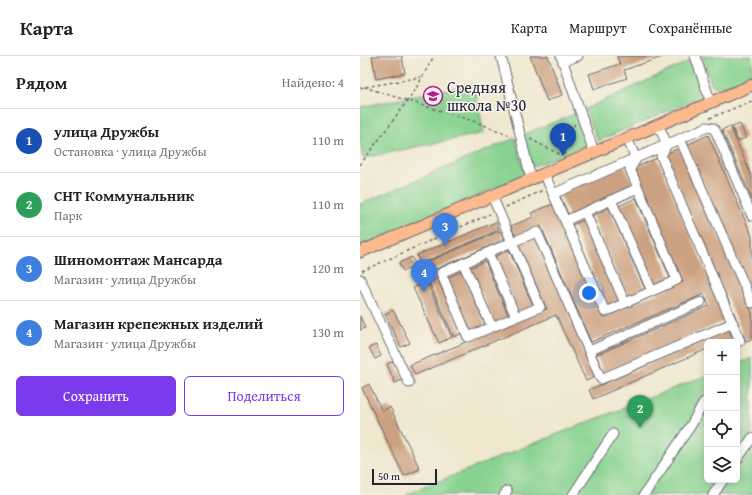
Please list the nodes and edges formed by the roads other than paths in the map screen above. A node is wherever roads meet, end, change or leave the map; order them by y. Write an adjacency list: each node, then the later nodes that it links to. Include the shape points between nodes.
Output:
1 (501, 56): 14 (lane, via 517,135)
2 (578, 56): 4 (lane)
3 (695, 56): 6 (lane)
4 (562, 58): 11 (lane)
5 (752, 85): 6 (main road)
6 (711, 102): 7 (main road)
7 (658, 125): 8 (main road); 10 (lane)
8 (627, 138): 11 (main road); 12 (lane)
9 (680, 139): 10 (lane); 20 (lane, via 706,127 713,128); 30 (lane)
10 (667, 144): 12 (lane); 32 (lane, via 661,156)
11 (594, 152): 13 (main road)
12 (636, 159): 15 (lane, via 630,169); 16 (lane)
13 (544, 173): 14 (main road); 16 (lane)
14 (531, 179): 17 (main road)
15 (638, 188): 18 (lane); 27 (lane, via 677,280)
16 (553, 194): 21 (lane)
17 (492, 196): 22 (lane); 23 (main road)
18 (611, 200): 19 (lane); 27 (lane)
19 (585, 212): 21 (lane); 29 (lane)
20 (752, 216)
21 (565, 221): 29 (lane, via 605,312)
22 (512, 242): 24 (lane); 31 (lane, via 540,307); 35 (lane, via 537,232)
23 (360, 252)
24 (488, 253): 25 (lane); 31 (lane)
25 (463, 263): 33 (lane); 33 (lane, via 441,273 468,337)
26 (360, 279): 36 (lane)
27 (652, 291): 29 (lane)
28 (701, 302): 35 (lane)
29 (625, 303)
30 (752, 303)
31 (516, 317): 33 (lane)
32 (733, 323): 34 (lane); 35 (lane, via 601,379)
33 (492, 327)
34 (739, 339)
35 (589, 351)
36 (409, 383)
37 (704, 402): 43 (lane, via 692,425)
38 (613, 434): 42 (lane)
39 (752, 438): 40 (lane)
40 (740, 456)
41 (721, 483): 44 (lane)
42 (573, 495)
43 (644, 495)
44 (713, 495)

